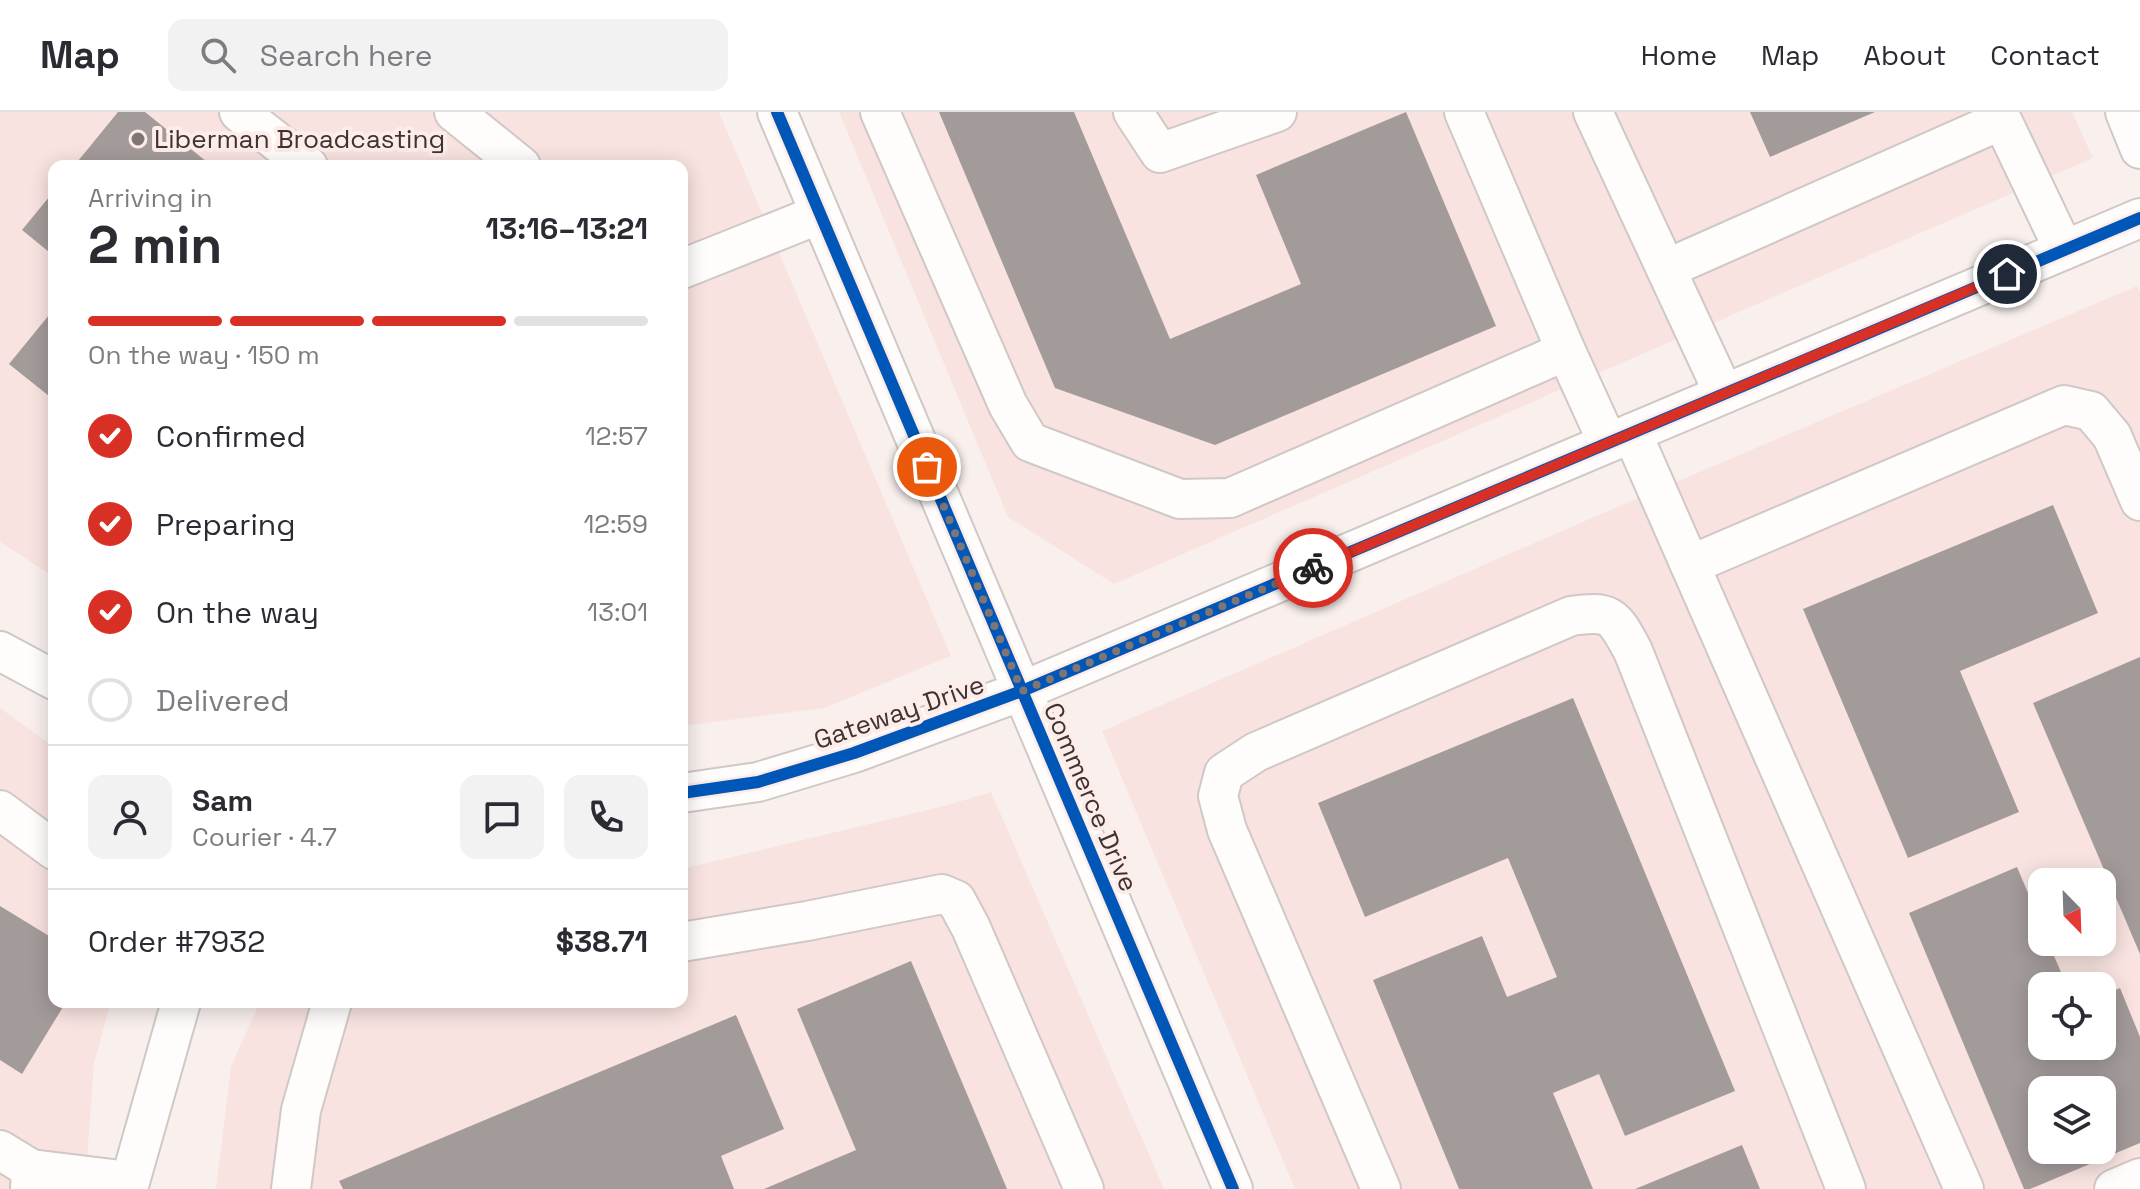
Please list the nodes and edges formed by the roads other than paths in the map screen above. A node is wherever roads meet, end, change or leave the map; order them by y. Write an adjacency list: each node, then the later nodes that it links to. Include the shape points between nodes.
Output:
1 (239, 112): 11 (street)
2 (454, 112): 12 (street)
3 (777, 112): 13 (street, Commerce Drive)
4 (880, 112): 18 (street, via 1008,405 1030,442 1180,499 1230,498)
5 (1133, 112): 6 (street, via 1160,153)
6 (1277, 112)
7 (1464, 112): 18 (street)
8 (1593, 112): 17 (street)
9 (2125, 112): 10 (street)
10 (2140, 149)
11 (300, 160)
12 (514, 160)
13 (820, 214): 16 (street); 25 (street, Commerce Drive)
14 (2140, 218): 15 (street, Gateway Drive)
15 (2064, 250): 17 (street, via 2002,120); 19 (street, Gateway Drive)
16 (688, 267)
17 (1666, 269): 19 (street)
18 (1566, 351): 20 (street)
19 (1724, 394): 20 (street, Gateway Drive)
20 (1620, 438): 22 (street); 25 (street, Gateway Drive)
21 (2140, 501): 22 (street, via 2112,436 2091,411 2064,405)
22 (1690, 565): 40 (street)
23 (0, 651): 24 (street)
24 (48, 677)
25 (1022, 691): 26 (street, Gateway Drive, via 854,753 758,782); 37 (street, Commerce Drive)
26 (688, 792)
27 (0, 810): 28 (street)
28 (48, 846)
29 (688, 941): 36 (street, via 942,894 956,900)
30 (179, 1008): 34 (street)
31 (330, 1008): 35 (street, via 301,1110)
32 (20, 1169): 34 (street)
33 (2140, 1178): 41 (street)
34 (129, 1185)
35 (291, 1189)
36 (1084, 1189)
37 (1233, 1189)
38 (1381, 1189): 39 (street, via 1227,830 1218,796 1224,773 1256,752 1571,616 1596,612 1617,621 1633,651)
39 (1846, 1189)
40 (1964, 1189)
41 (2114, 1189)

